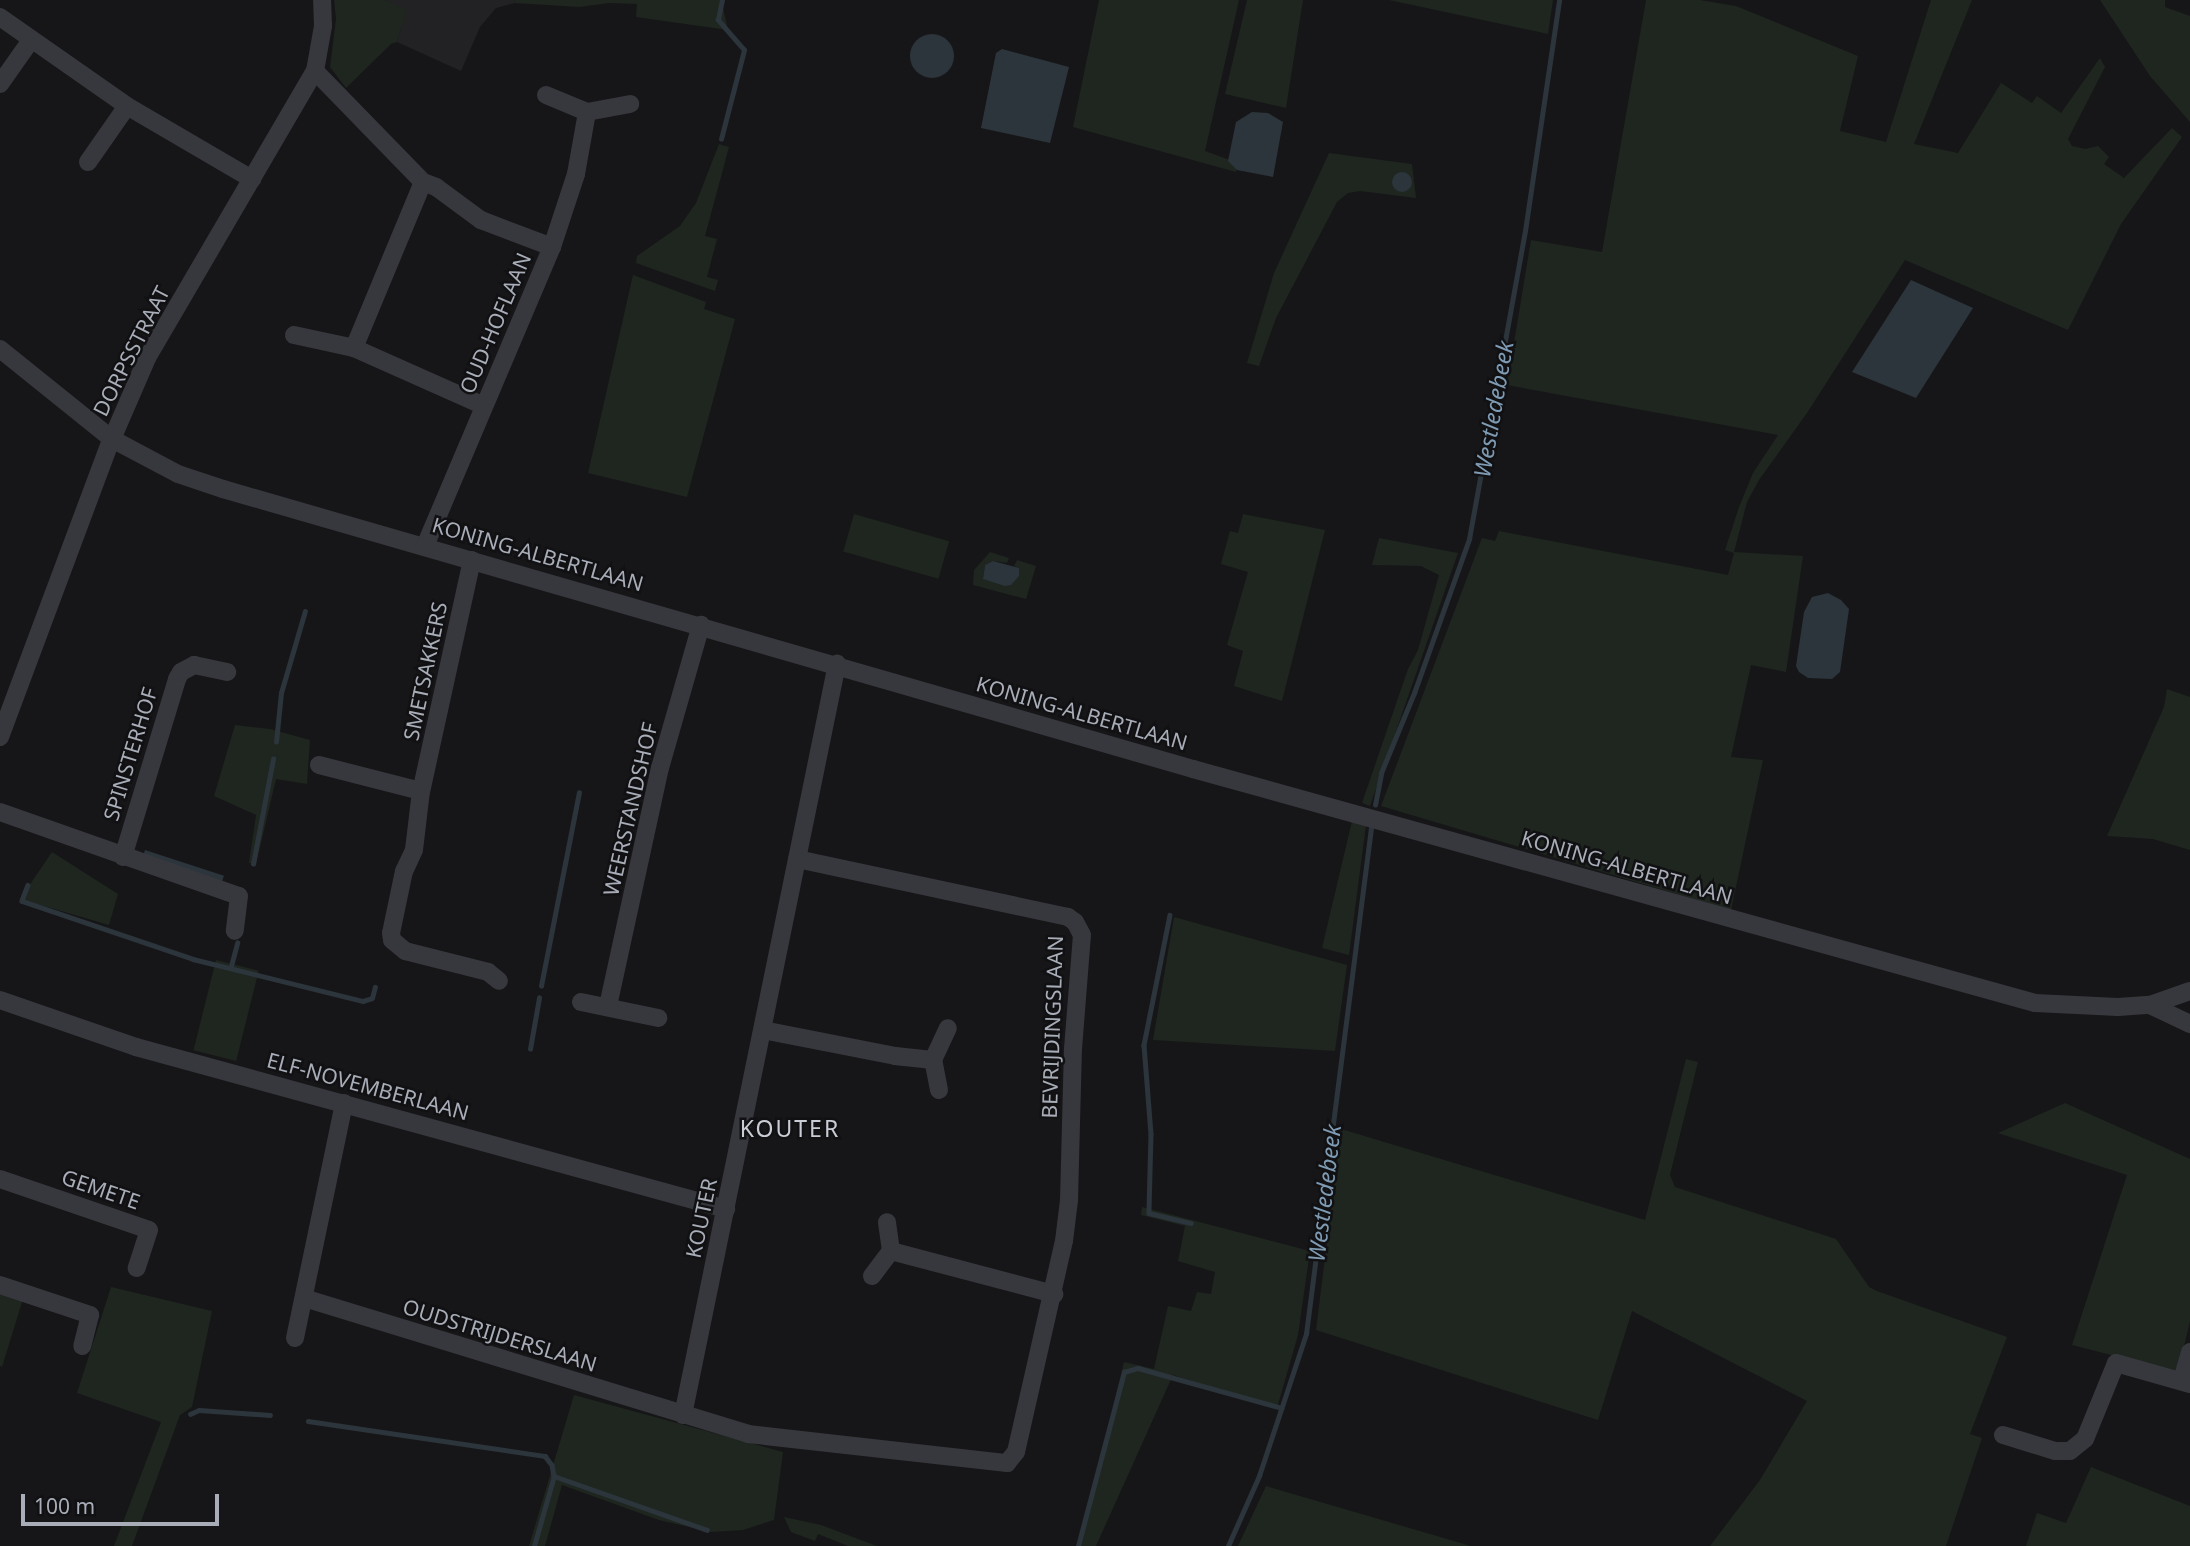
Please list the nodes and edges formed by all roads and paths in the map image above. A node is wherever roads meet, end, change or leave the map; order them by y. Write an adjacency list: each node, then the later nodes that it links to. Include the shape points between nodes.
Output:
1 (322, 0): 4 (street, DORPSSTRAAT, via 323,26)
2 (0, 17): 3 (street)
3 (31, 40): 5 (street); 8 (street)
4 (315, 71): 11 (street, DORPSSTRAAT); 12 (street)
5 (0, 84)
6 (546, 95): 9 (street)
7 (630, 104): 9 (street)
8 (127, 106): 10 (street); 11 (street)
9 (587, 112): 13 (street, OUD-HOFLAAN, via 576,174)
10 (88, 162)
11 (252, 179): 18 (street, DORPSSTRAAT, via 147,359)
12 (424, 182): 13 (street, via 481,220); 15 (street)
13 (552, 247): 17 (street, OUD-HOFLAAN)
14 (293, 335): 15 (street)
15 (354, 348): 17 (street)
16 (0, 349): 18 (street, KONING-ALBERTLAAN)
17 (484, 406): 19 (street, OUD-HOFLAAN)
18 (112, 439): 19 (street, KONING-ALBERTLAAN, via 178,474); 24 (street, DORPSSTRAAT)
19 (425, 546): 20 (street, KONING-ALBERTLAAN)
20 (472, 560): 21 (street, KONING-ALBERTLAAN); 26 (street, SMETSAKKERS)
21 (701, 625): 22 (street, KONING-ALBERTLAAN); 36 (street, WEERSTANDSHOF, via 660,768)
22 (836, 664): 29 (street, KOUTER); 35 (street, KONING-ALBERTLAAN, via 1207,773 2035,1003 2089,1007)
23 (227, 672): 28 (street, SPINSTERHOF, via 194,666 181,672)
24 (0, 737)
25 (319, 765): 26 (street)
26 (421, 791): 31 (street, SMETSAKKERS, via 414,850 404,871 392,940 405,951 488,972)
27 (0, 812): 28 (street, SPINSTERHOF)
28 (123, 856): 30 (street, SPINSTERHOF, via 239,897)
29 (797, 859): 40 (street, KOUTER); 51 (street, BEVRIJDINGSLAAN, via 1068,917 1080,929 1069,1200)
30 (236, 931)
31 (499, 981)
32 (2190, 991): 35 (street, KONING-ALBERTLAAN)
33 (0, 1000): 43 (street, ELF-NOVEMBERLAAN, via 136,1047)
34 (581, 1002): 36 (street)
35 (2150, 1004): 38 (street)
36 (608, 1006): 37 (street)
37 (658, 1018)
38 (2190, 1024)
39 (948, 1028): 41 (street)
40 (763, 1030): 41 (street); 45 (street, KOUTER)
41 (933, 1060): 42 (street)
42 (939, 1090)
43 (344, 1103): 45 (street, ELF-NOVEMBERLAAN); 52 (street)
44 (0, 1179): 48 (street, GEMETE, via 149,1230)
45 (726, 1209): 57 (street, KOUTER)
46 (887, 1222): 47 (street)
47 (891, 1251): 49 (street); 51 (street)
48 (137, 1268)
49 (872, 1276)
50 (0, 1285): 54 (street, via 90,1315)
51 (1054, 1294): 57 (street, BEVRIJDINGSLAAN, via 1016,1451 1007,1464 785,1440)
52 (304, 1298): 53 (street); 57 (street, OUDSTRIJDERSLAAN)
53 (295, 1338)
54 (82, 1346)
55 (2190, 1352): 56 (street)
56 (2186, 1382): 58 (street, via 2116,1363 2085,1439 2070,1451)
57 (683, 1415)
58 (2003, 1435)

